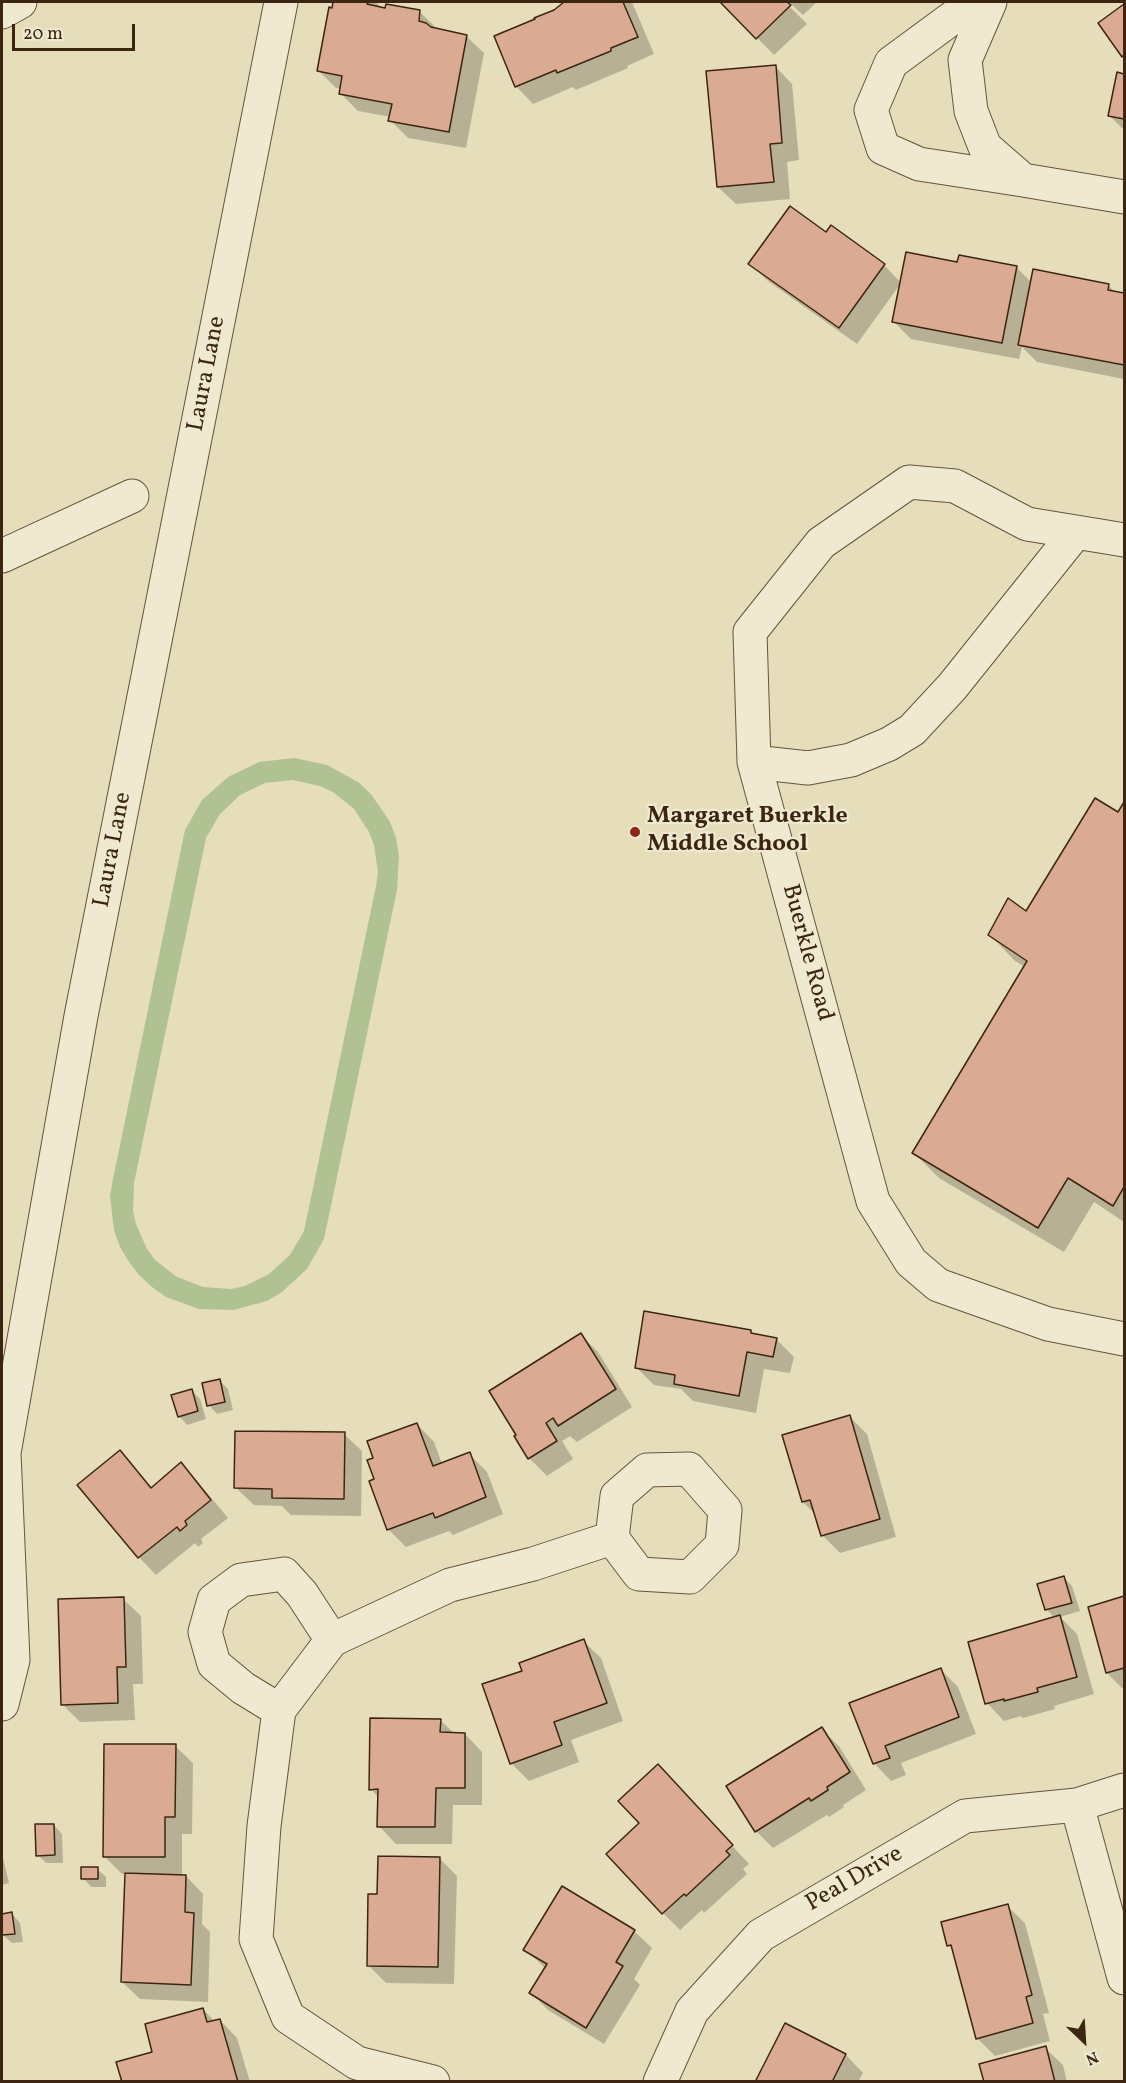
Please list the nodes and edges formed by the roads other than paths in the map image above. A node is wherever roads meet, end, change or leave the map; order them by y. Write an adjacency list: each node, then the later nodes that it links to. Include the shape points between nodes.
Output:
1 (21, 2): 5 (street)
2 (281, 2): 16 (street, Laura Lane, via 81,1016 4,1453 14,1660)
3 (974, 2): 6 (street, via 891,63 871,110 883,148 919,164)
4 (990, 2): 6 (street, via 965,60 971,111 985,147)
5 (2, 12)
6 (1023, 180): 7 (street)
7 (1125, 197)
8 (132, 496): 11 (street)
9 (1076, 532): 10 (street, Buerkle Road); 12 (street, via 952,687 912,730 851,760 808,768); 12 (street, Buerkle Road, via 1027,524 955,486 909,482 821,543 750,632)
10 (1125, 540)
11 (2, 556)
12 (754, 762): 13 (street, Buerkle Road, via 873,1201 889,1230 910,1262 938,1285 1048,1324)
13 (1125, 1339)
14 (612, 1538): 15 (street, via 534,1564 450,1585)
15 (332, 1640): 17 (street); 17 (street, via 284,1574 241,1580 214,1600 205,1632 214,1664 243,1689)
16 (2, 1704)
17 (279, 1710): 21 (street, via 264,1826 256,1939 288,2017 357,2063)
18 (1125, 1790): 19 (street, Peal Drive)
19 (1077, 1804): 20 (street); 22 (street, Peal Drive, via 965,1816 761,1935 692,2011)
20 (1125, 1978)
21 (433, 2082)
22 (660, 2082)

